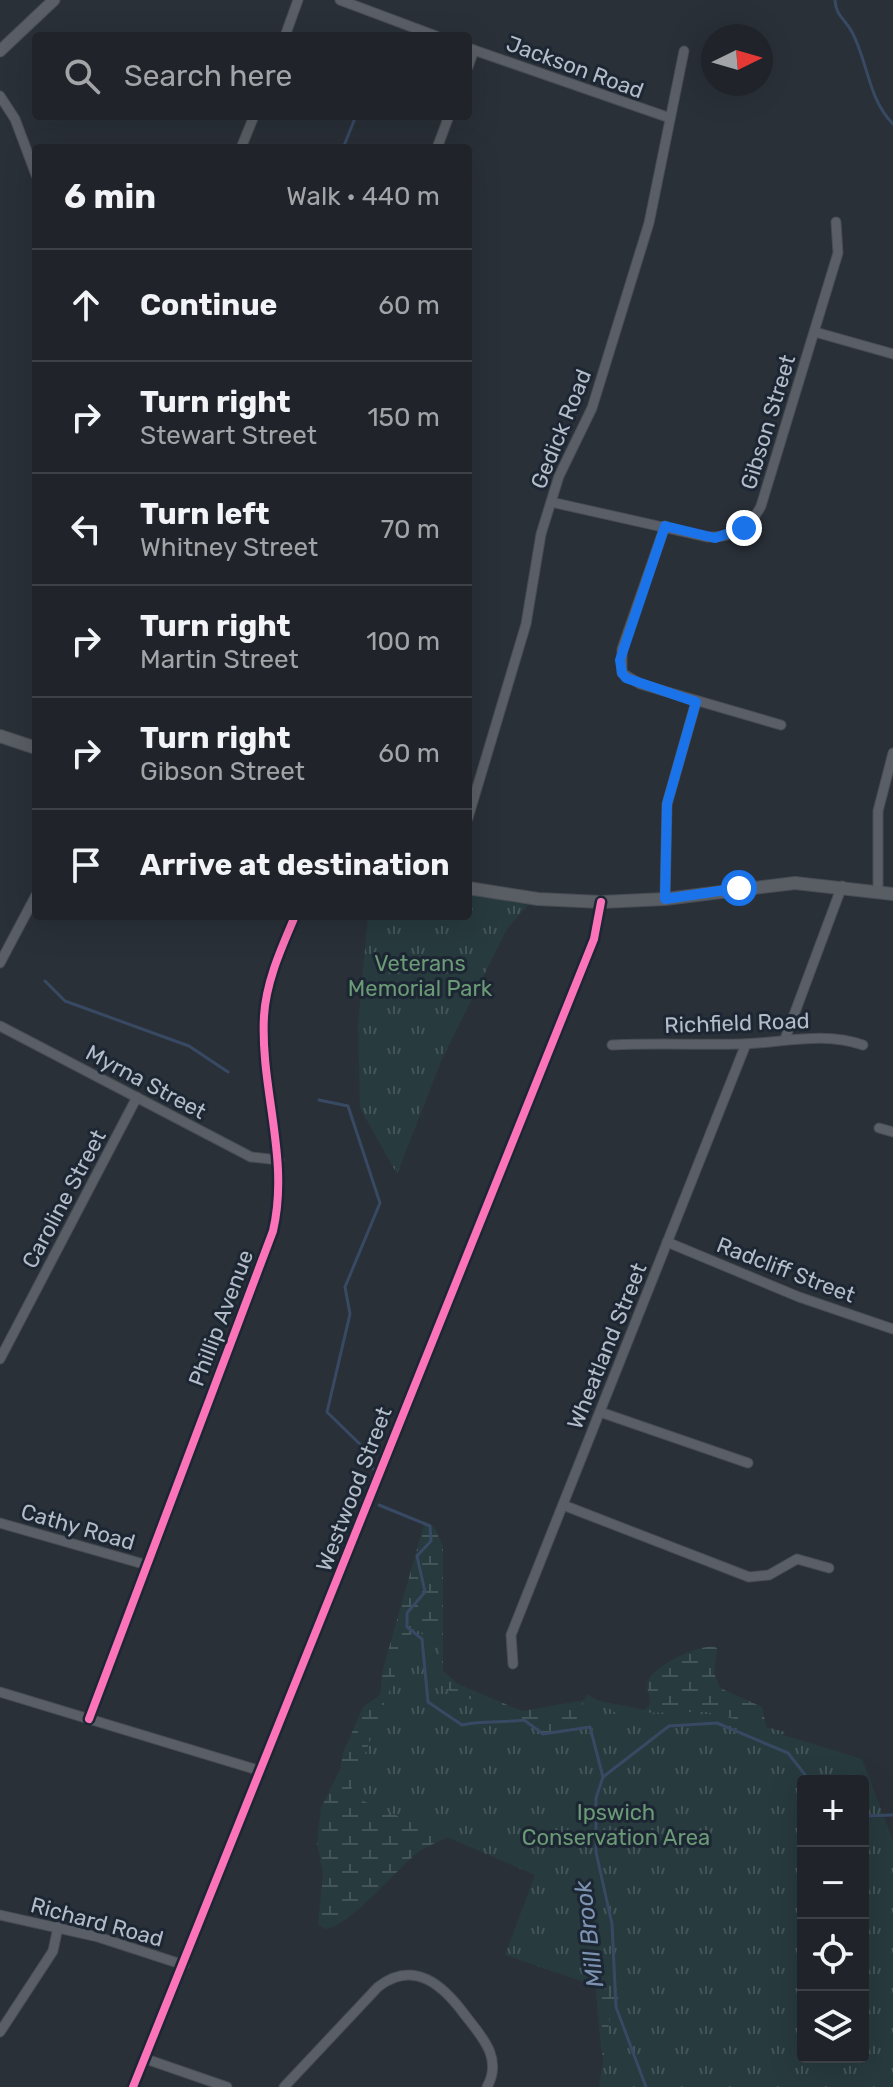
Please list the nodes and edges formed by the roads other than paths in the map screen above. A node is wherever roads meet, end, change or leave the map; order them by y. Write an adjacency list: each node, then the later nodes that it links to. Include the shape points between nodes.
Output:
1 (54, 0): 7 (street)
2 (298, 0): 4 (street)
3 (340, 0): 5 (street)
4 (286, 32)
5 (425, 32)
6 (472, 49): 10 (street, Jackson Road)
7 (0, 51)
8 (684, 51): 10 (street, Gedick Road)
9 (0, 96): 15 (street)
10 (670, 118): 19 (street, Gedick Road, via 649,223 600,384)
11 (252, 120): 13 (street)
12 (448, 120): 14 (street)
13 (243, 144)
14 (438, 144)
15 (32, 164)
16 (836, 222): 17 (street, Gibson Street, via 839,251)
17 (815, 332): 18 (street); 20 (street, Gibson Street, via 761,506 752,520 733,534 715,538)
18 (893, 354)
19 (551, 502): 20 (street, Gibson Street); 26 (street, Gedick Road, via 538,545 526,624)
20 (665, 526): 21 (street, via 622,649 622,673)
21 (696, 702): 22 (street); 31 (street, via 667,804)
22 (781, 725)
23 (0, 736): 24 (main road)
24 (32, 747)
25 (893, 753): 29 (street, via 878,811)
26 (472, 805)
27 (842, 886): 29 (main road); 31 (main road, via 783,883); 37 (street)
28 (472, 889): 32 (main road)
29 (878, 891): 30 (main road)
30 (893, 894)
31 (665, 899): 32 (main road)
32 (601, 902): 57 (street, Westwood Street, via 594,939)
33 (32, 903): 35 (street)
34 (293, 920): 44 (street, Phillip Avenue, via 264,1012)
35 (0, 963)
36 (0, 1026): 41 (street, Myrna Street)
37 (785, 1039): 38 (street, Richfield Road); 40 (street, Richfield Road, via 844,1039)
38 (746, 1044): 39 (street, Richfield Road); 45 (street, Wheatland Street)
39 (612, 1045)
40 (863, 1045)
41 (137, 1097): 44 (street, Myrna Street, via 251,1157); 47 (street, Caroline Street)
42 (879, 1128): 43 (street)
43 (893, 1132)
44 (279, 1160): 52 (street, Phillip Avenue, via 273,1231)
45 (667, 1242): 46 (street, Radcliff Street); 48 (street, Wheatland Street)
46 (893, 1329)
47 (0, 1359)
48 (600, 1412): 49 (street); 50 (street, Wheatland Street)
49 (748, 1463)
50 (563, 1505): 53 (street, via 749,1577 769,1575 797,1559); 54 (street, Wheatland Street, via 511,1637)
51 (0, 1523): 52 (street, Cathy Road)
52 (147, 1565): 56 (street, Phillip Avenue)
53 (829, 1568)
54 (513, 1664)
55 (0, 1692): 56 (street)
56 (89, 1719): 57 (street)
57 (261, 1771): 60 (street, Westwood Street)
58 (0, 1915): 59 (street, Richard Road)
59 (58, 1927): 60 (street, Richard Road); 61 (street, via 49,1957)
60 (184, 1965): 62 (street, Westwood Street)
61 (0, 2032)
62 (146, 2059): 63 (street, Westwood Street); 64 (street)
63 (133, 2087)
64 (227, 2087)
65 (284, 2087): 66 (street, via 378,1987 410,1975 442,1986 488,2045 493,2068)
66 (487, 2087)

